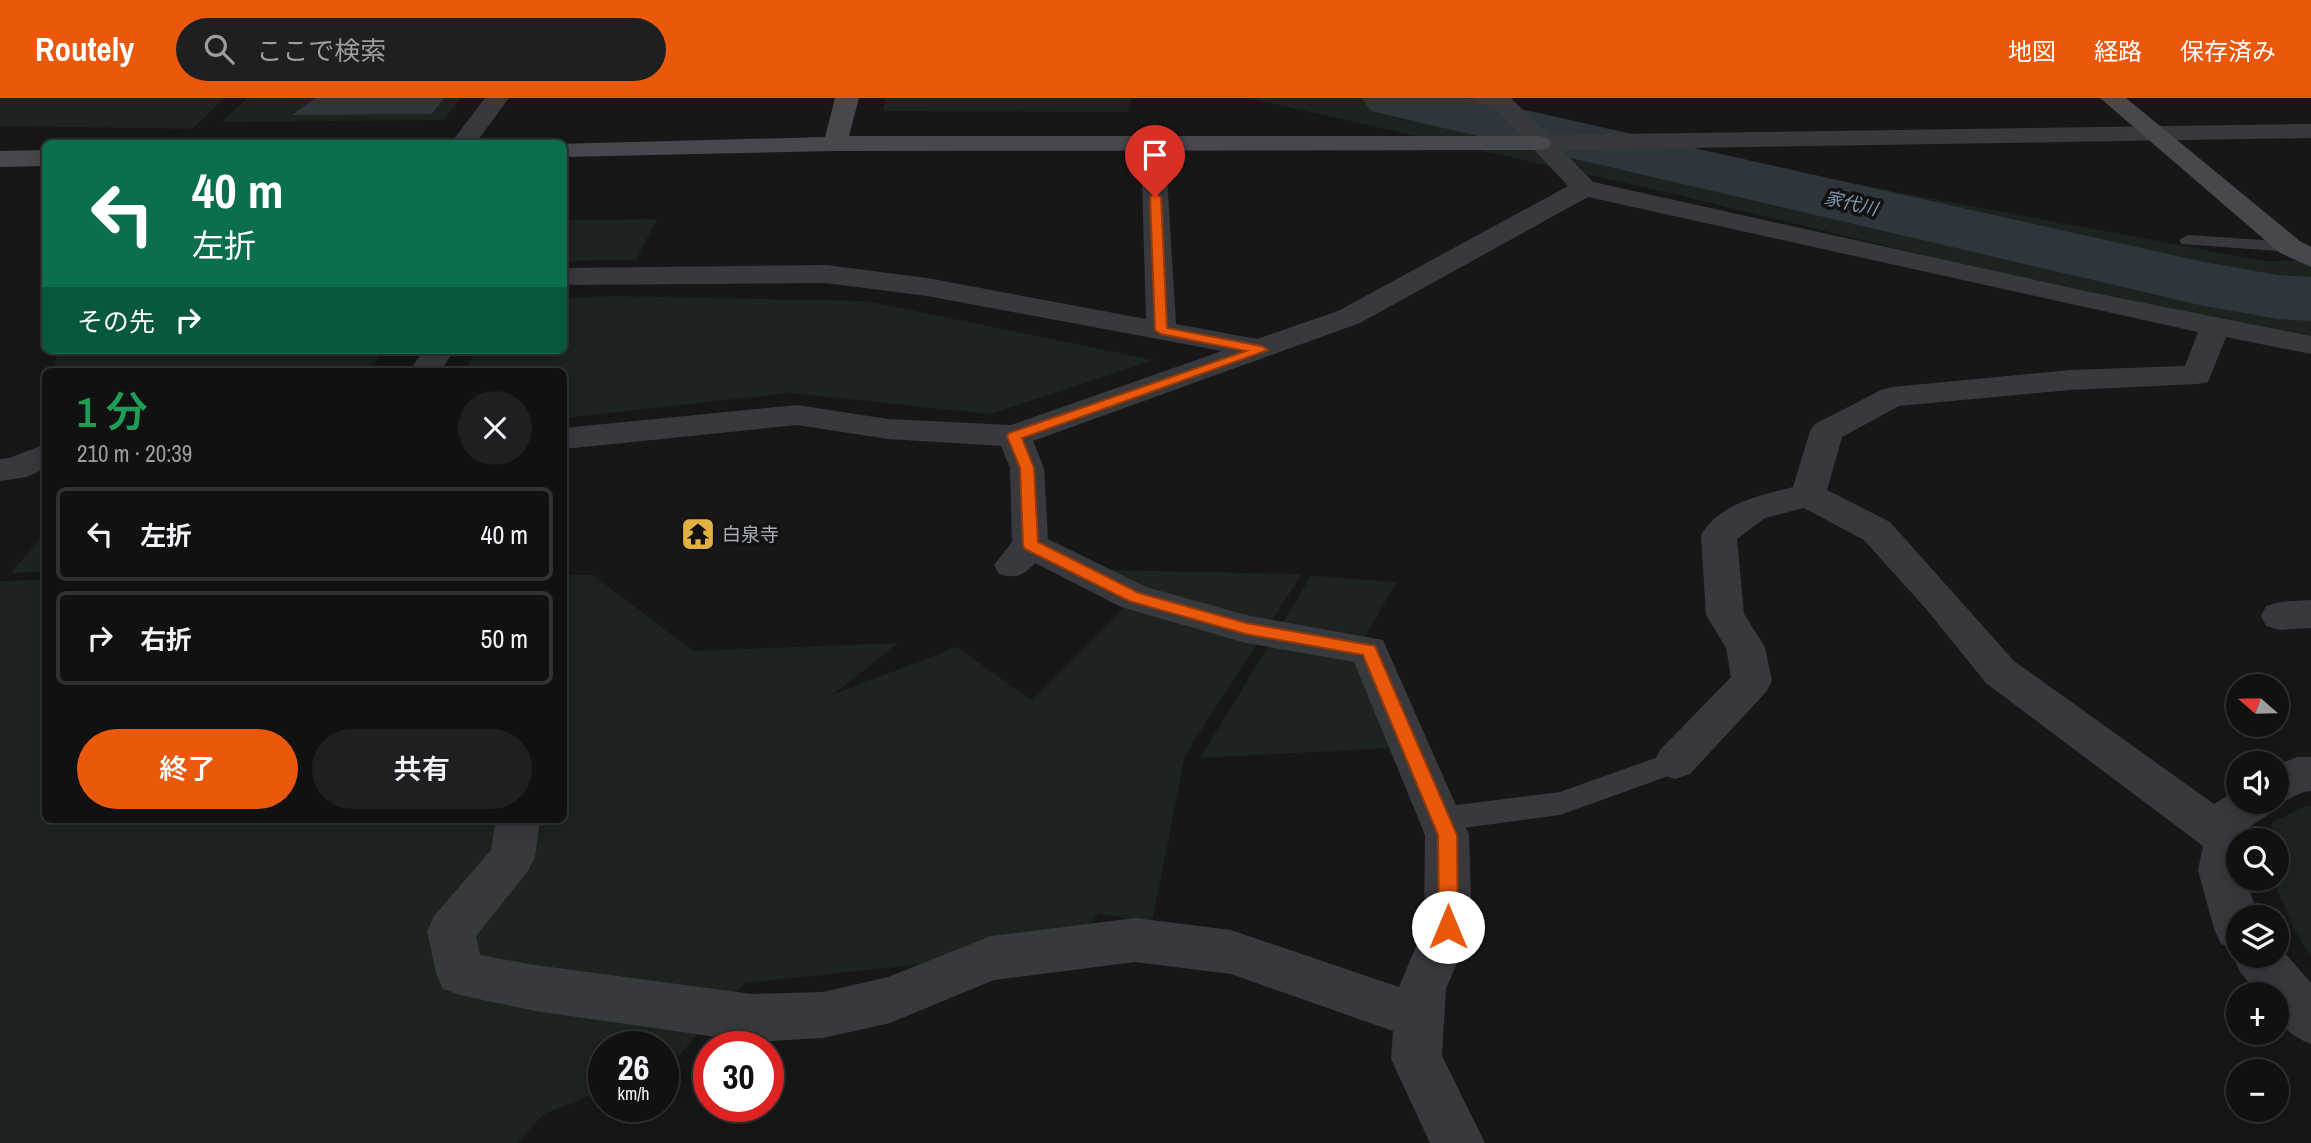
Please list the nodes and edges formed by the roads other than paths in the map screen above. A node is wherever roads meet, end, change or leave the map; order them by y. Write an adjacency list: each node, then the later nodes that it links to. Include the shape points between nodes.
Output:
1 (497, 98): 7 (street)
2 (847, 98): 9 (street)
3 (2112, 98): 6 (street)
4 (1493, 100): 8 (street)
5 (2311, 131): 6 (street)
6 (2153, 132): 8 (street); 16 (street)
7 (464, 140)
8 (1539, 143): 10 (street); 14 (street)
9 (835, 144): 10 (street); 11 (street)
10 (1153, 144): 19 (street)
11 (567, 149)
12 (42, 158): 13 (street)
13 (0, 159)
14 (1584, 188): 18 (street); 21 (street, via 1349,317)
15 (2188, 240): 16 (lane)
16 (2301, 253)
17 (567, 276): 19 (street, via 826,274 927,287)
18 (2215, 326): 20 (street); 26 (street, via 2197,375 2070,380 1892,397 1827,431)
19 (1161, 330): 21 (street)
20 (2311, 345)
21 (1261, 350): 22 (street)
22 (1014, 436): 23 (street, via 888,429 797,415); 30 (street, via 1027,468 1021,555 1134,597 1246,629 1369,650)
23 (567, 439)
24 (42, 457): 25 (street)
25 (20, 469)
26 (1808, 495): 27 (street, via 1753,509 1719,535 1725,615 1745,647 1752,681); 32 (street, via 1877,531 2000,672)
27 (1675, 762): 30 (lane, via 1560,803)
28 (2311, 774): 29 (street)
29 (2289, 779)
30 (1441, 819): 35 (street, via 1447,835 1448,927 1422,989)
31 (517, 823): 35 (street, via 512,857 451,931 460,973 752,1018 823,1015 890,1000 991,958 1135,940 1231,952)
32 (2226, 838): 33 (street, via 2221,870)
33 (2226, 887)
34 (2267, 968): 36 (street)
35 (1419, 1017): 37 (street, via 1416,1059)
36 (2311, 1020)
37 (1458, 1143)

